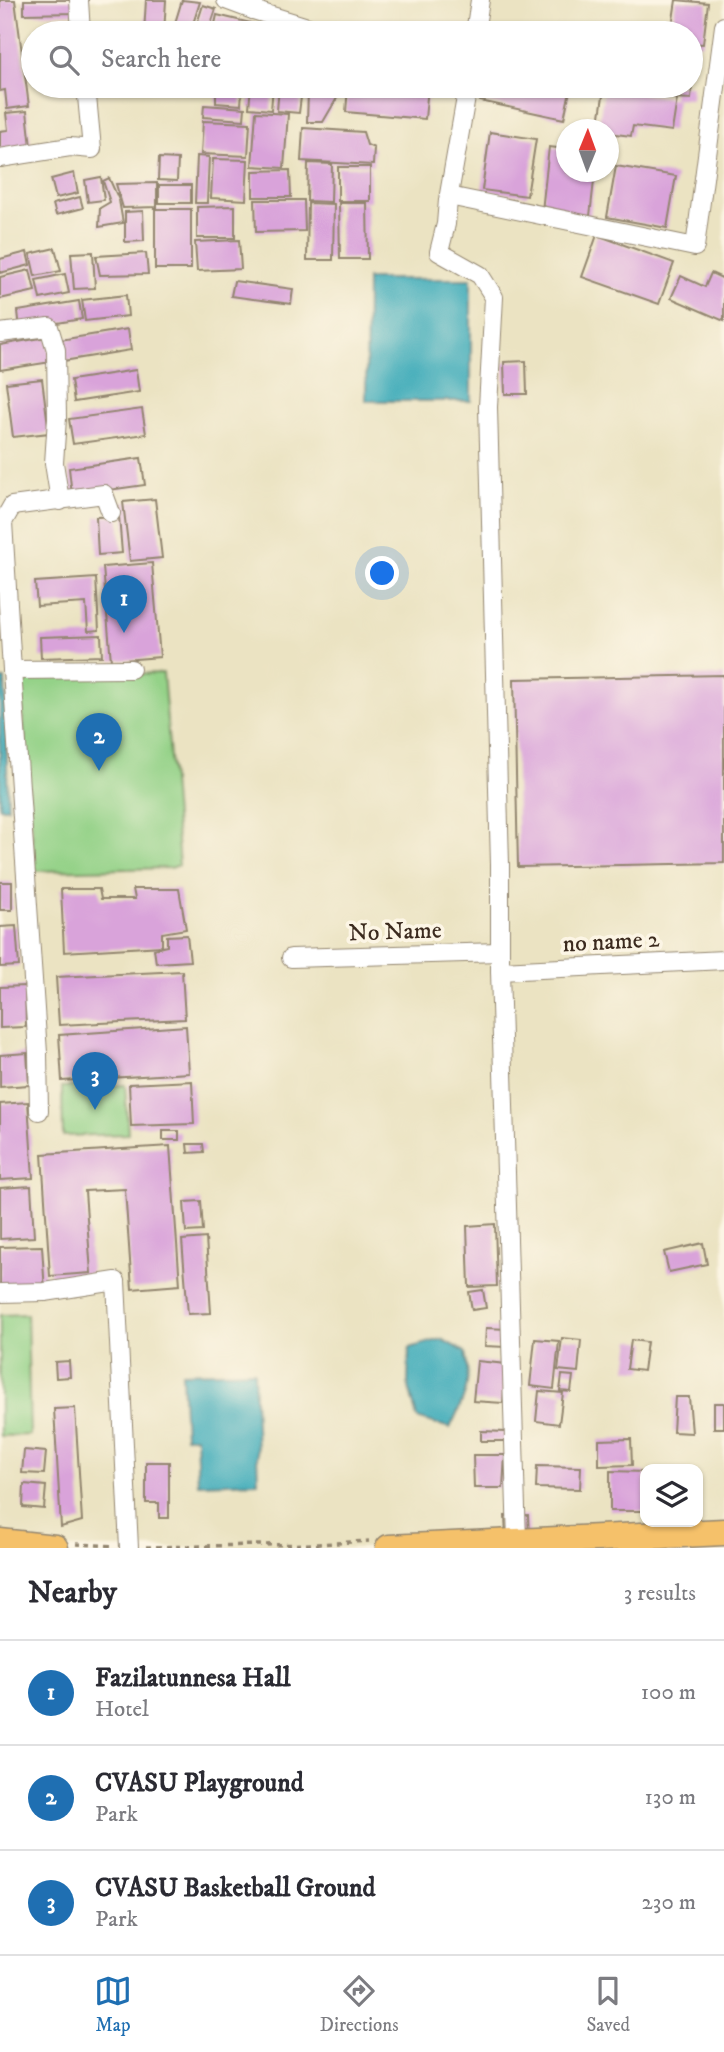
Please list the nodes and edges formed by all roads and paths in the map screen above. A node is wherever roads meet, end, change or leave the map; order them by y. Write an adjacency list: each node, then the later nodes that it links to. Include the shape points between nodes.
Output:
1 (79, 0): 5 (street)
2 (226, 0): 4 (street)
3 (480, 0): 7 (street)
4 (254, 5): 6 (street)
5 (80, 21)
6 (296, 21)
7 (477, 21)
8 (724, 26): 12 (street, via 695,247)
9 (87, 98): 11 (street, via 92,149 70,147)
10 (466, 98): 12 (street)
11 (0, 158)
12 (449, 196): 19 (street, via 439,252 480,275 494,297 488,407)
13 (0, 332): 14 (street, via 49,327 56,350 54,463)
14 (60, 500): 15 (street, via 104,494); 16 (street, via 12,506)
15 (111, 513)
16 (2, 522): 18 (street)
17 (131, 669): 18 (street)
18 (12, 670): 23 (street)
19 (500, 952): 20 (street, No Name); 22 (street)
20 (291, 958)
21 (724, 960): 22 (street, no name 2)
22 (500, 971): 27 (street)
23 (39, 1111)
24 (0, 1293): 30 (street, via 45,1292 116,1281)
25 (724, 1532): 27 (highway)
26 (0, 1542): 29 (highway)
27 (517, 1542): 28 (highway)
28 (380, 1544): 30 (path)
29 (65, 1546): 30 (path)
30 (129, 1547)

